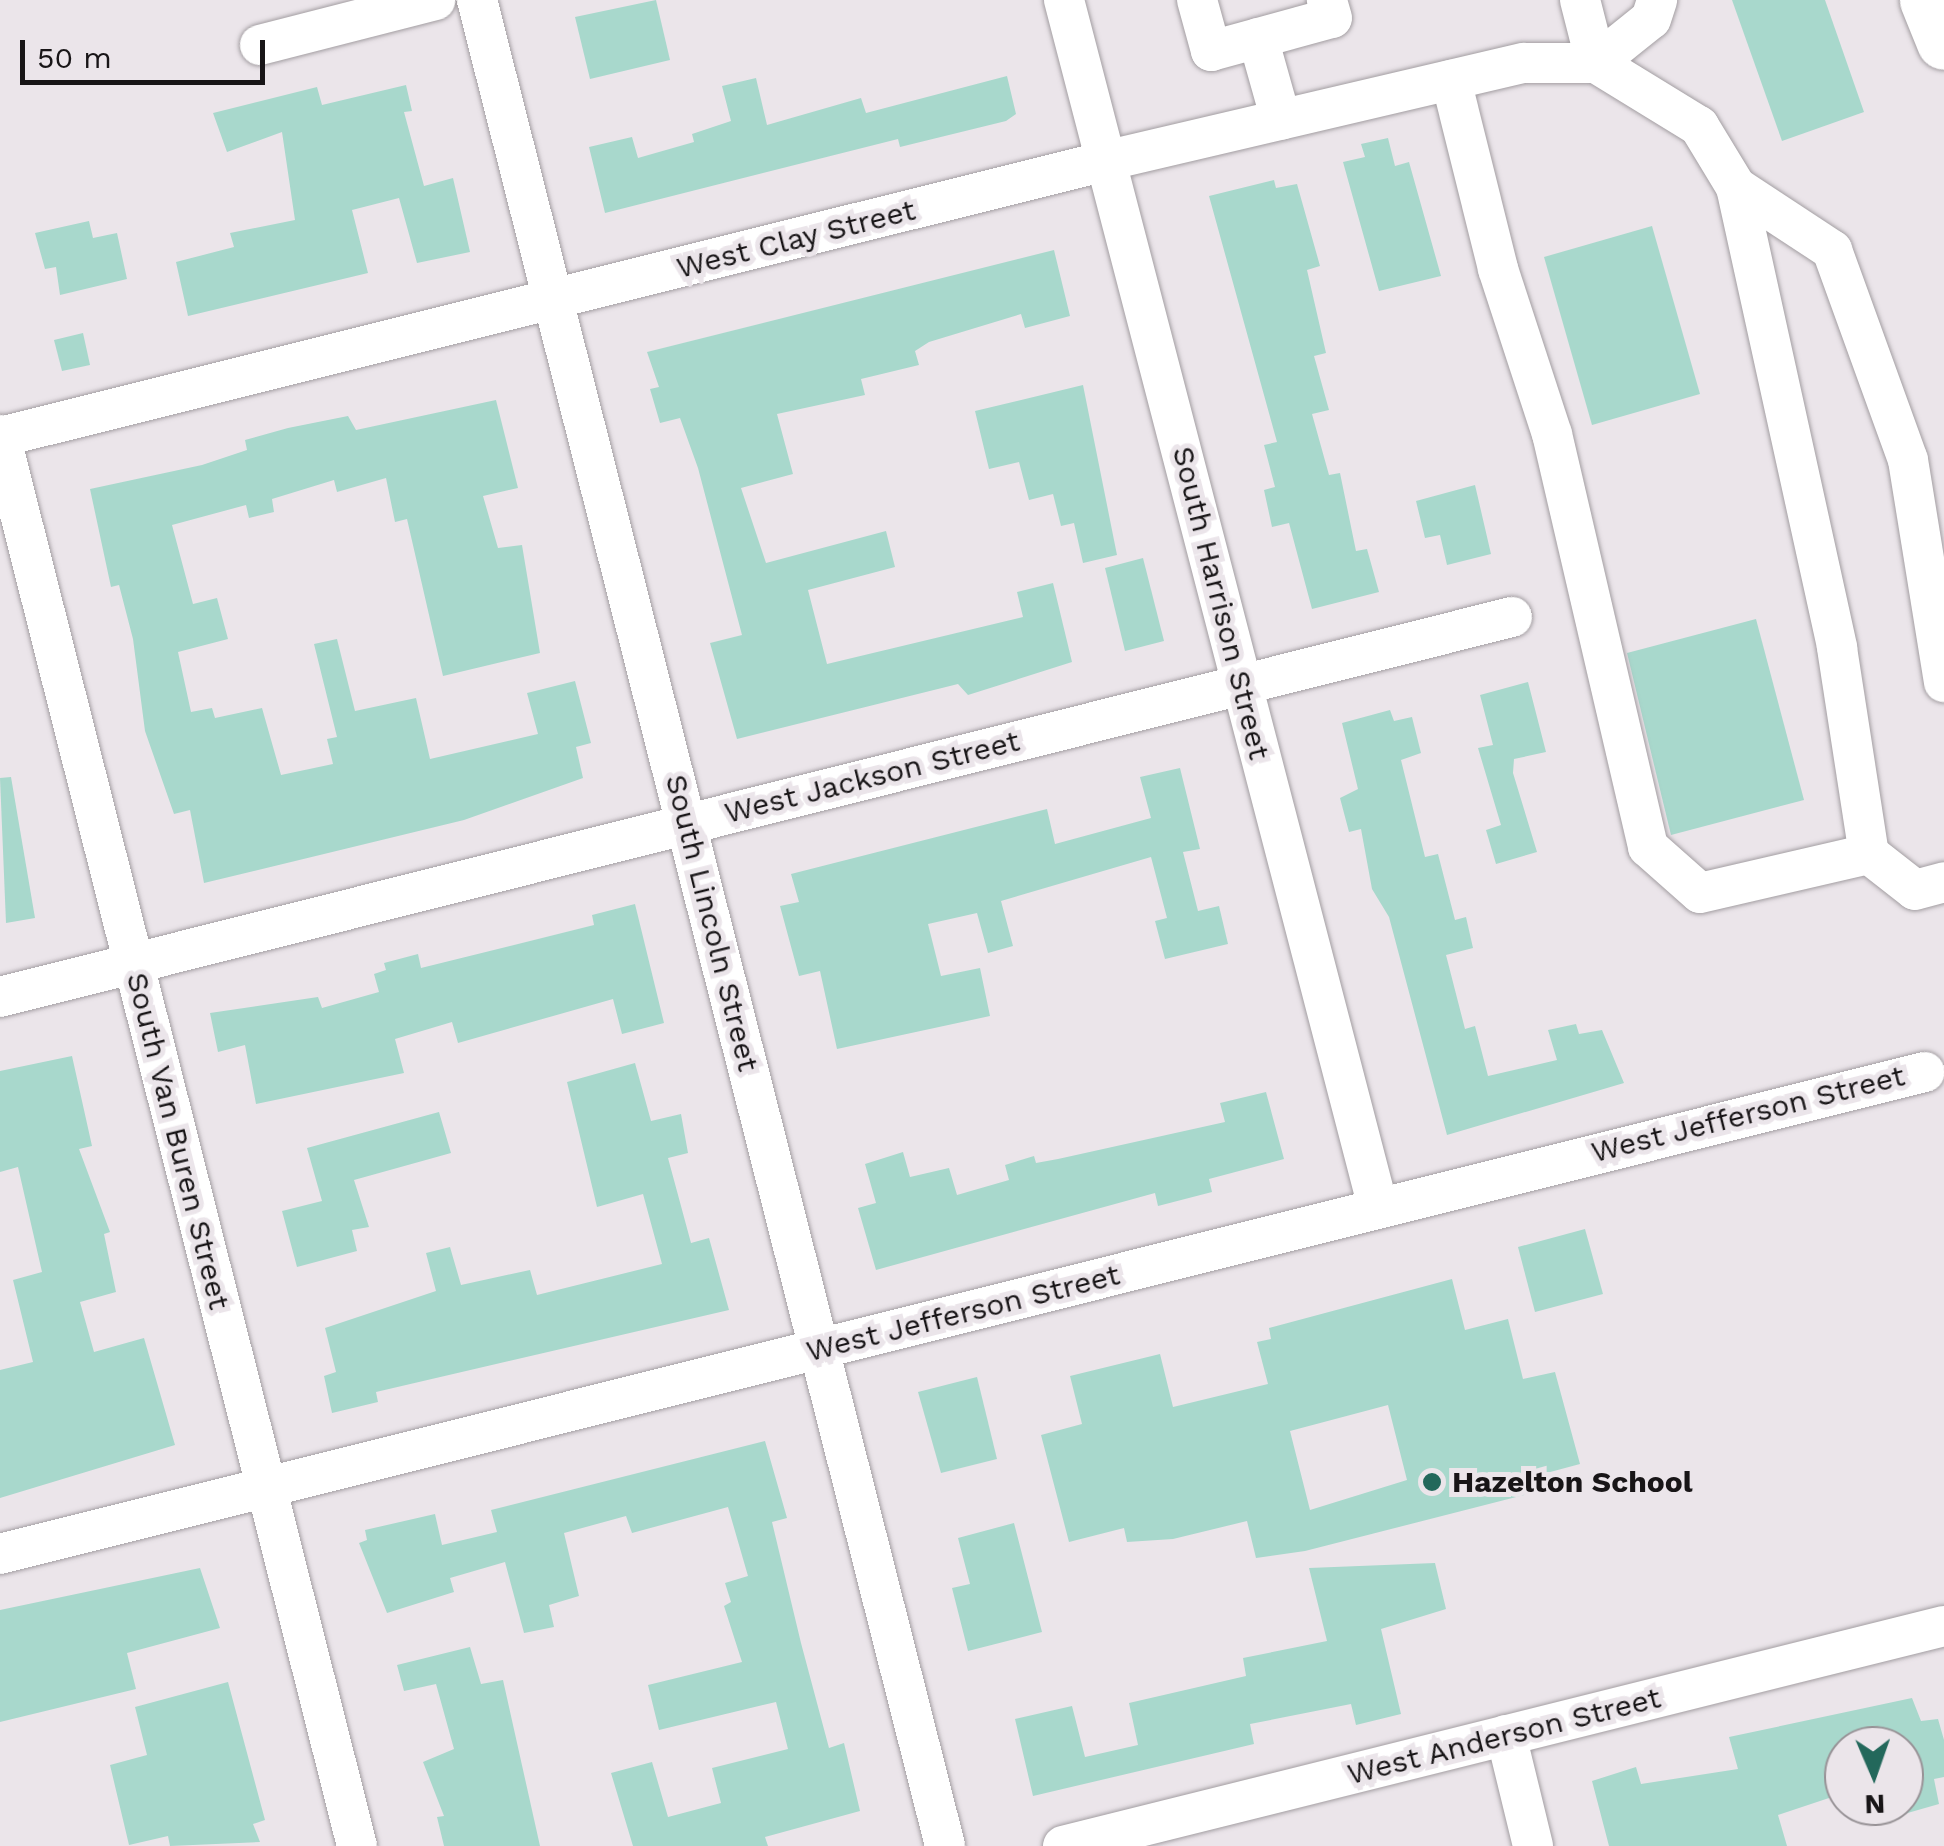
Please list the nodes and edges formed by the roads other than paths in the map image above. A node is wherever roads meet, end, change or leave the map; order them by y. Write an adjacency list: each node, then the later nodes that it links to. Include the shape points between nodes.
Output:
1 (435, 0): 11 (street)
2 (477, 0): 17 (street, South Lincoln Street)
3 (1064, 0): 15 (street, South Harrison Street)
4 (1197, 0): 9 (street, via 1211,51)
5 (1327, 0): 9 (street, via 1332,18)
6 (1580, 0): 12 (street)
7 (1658, 0): 12 (street, via 1651,18)
8 (1927, 0): 10 (highway)
9 (1271, 23): 14 (street)
10 (1944, 42)
11 (260, 45)
12 (1596, 63): 13 (street, West Clay Street, via 1524,63); 16 (street, via 1699,126)
13 (1451, 80): 14 (street, West Clay Street); 23 (street, via 1498,269 1552,434 1648,847 1700,893)
14 (1282, 120): 15 (street, West Clay Street)
15 (1108, 160): 17 (street, West Clay Street); 21 (street, South Harrison Street)
16 (1736, 187): 20 (street, via 1832,250 1908,460); 23 (street, via 1837,648)
17 (550, 301): 18 (street, West Clay Street); 22 (street, South Lincoln Street)
18 (0, 436): 25 (street, South Van Buren Street)
19 (1512, 617): 21 (street, West Jackson Street)
20 (1944, 682)
21 (1242, 684): 22 (street, West Jackson Street); 28 (street, South Harrison Street)
22 (688, 823): 25 (street, West Jackson Street); 29 (street, South Lincoln Street)
23 (1869, 854): 24 (street, via 1915,890)
24 (1944, 882)
25 (133, 964): 26 (street, West Jackson Street); 30 (street, South Van Buren Street)
26 (0, 997)
27 (1925, 1072): 28 (street, West Jefferson Street)
28 (1378, 1206): 29 (street, West Jefferson Street)
29 (818, 1348): 30 (street, West Jefferson Street); 35 (street, South Lincoln Street)
30 (266, 1488): 31 (street, West Jefferson Street); 34 (street, South Van Buren Street)
31 (0, 1554)
32 (1944, 1626): 33 (street, West Anderson Street)
33 (1506, 1735): 36 (street, West Anderson Street); 37 (street)
34 (356, 1846)
35 (945, 1846)
36 (1063, 1846)
37 (1533, 1846)

